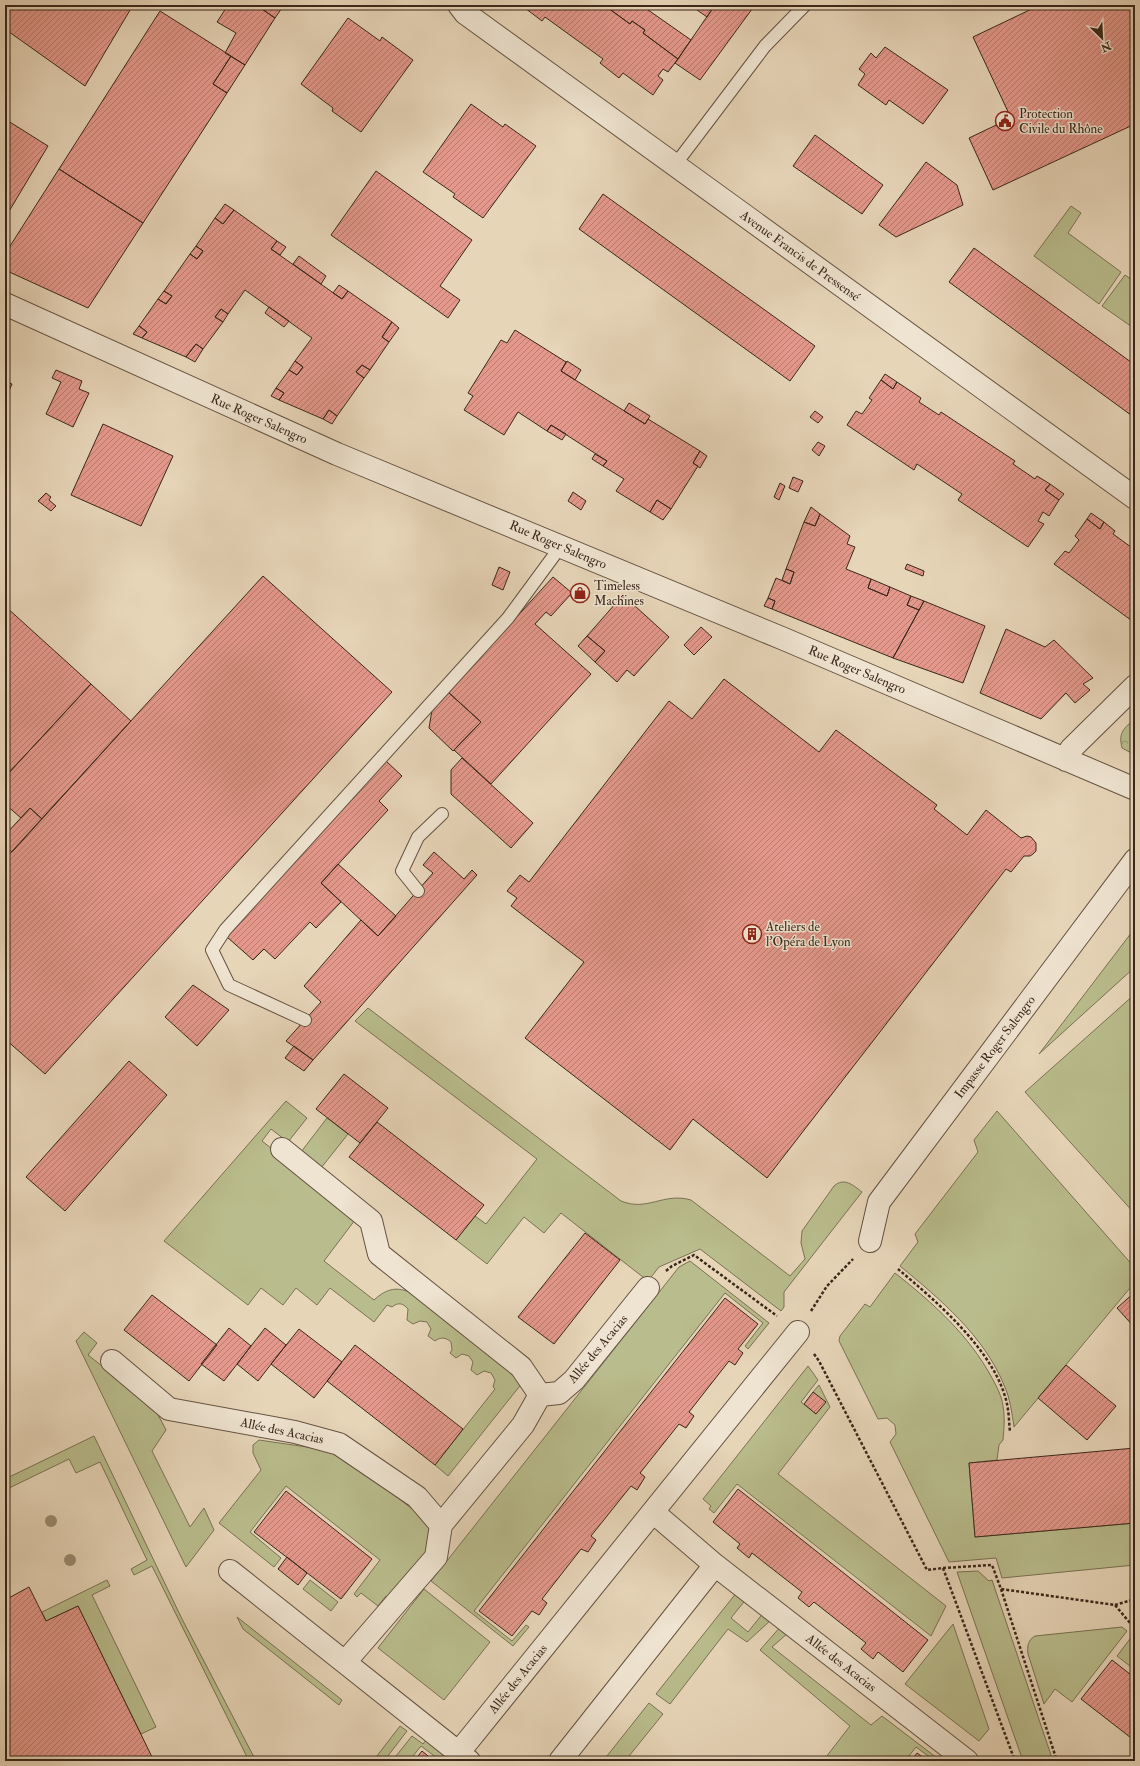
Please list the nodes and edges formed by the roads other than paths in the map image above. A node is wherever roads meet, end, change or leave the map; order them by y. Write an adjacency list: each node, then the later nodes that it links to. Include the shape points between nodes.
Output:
1 (441, 5): 3 (street, Avenue Francis de Pressensé)
2 (805, 5): 4 (lane, via 765,46)
3 (462, 9): 4 (street, Avenue Francis de Pressensé)
4 (674, 165): 6 (street, Avenue Francis de Pressensé)
5 (5, 304): 7 (street, Rue Roger Salengro, via 337,454)
6 (1135, 498)
7 (561, 546): 9 (street, Rue Roger Salengro); 14 (lane, via 508,618 225,930 212,950 229,984)
8 (1135, 686): 9 (street, via 1071,749)
9 (1066, 760): 10 (street, Rue Roger Salengro)
10 (1135, 789)
11 (442, 814): 13 (lane, via 418,837 402,871)
12 (1135, 860): 16 (street, Impasse Roger Salengro, via 879,1202)
13 (418, 891)
14 (305, 1020)
15 (282, 1149): 20 (street, via 371,1221 380,1254 521,1367)
16 (870, 1241)
17 (648, 1288): 20 (street, Allée des Acacias, via 574,1380 560,1393)
18 (798, 1332): 21 (street, Allée des Acacias)
19 (112, 1360): 22 (street, Allée des Acacias, via 169,1409 295,1432 339,1444 418,1497)
20 (540, 1395): 22 (street, via 523,1425)
21 (653, 1512): 23 (street, Allée des Acacias); 26 (street, Allée des Acacias)
22 (441, 1526): 25 (street, via 436,1557)
23 (715, 1565): 27 (street); 28 (street, Allée des Acacias)
24 (230, 1571): 25 (street, Allée des Acacias)
25 (345, 1662): 26 (street, Allée des Acacias)
26 (464, 1757)
27 (560, 1761)
28 (967, 1761)

